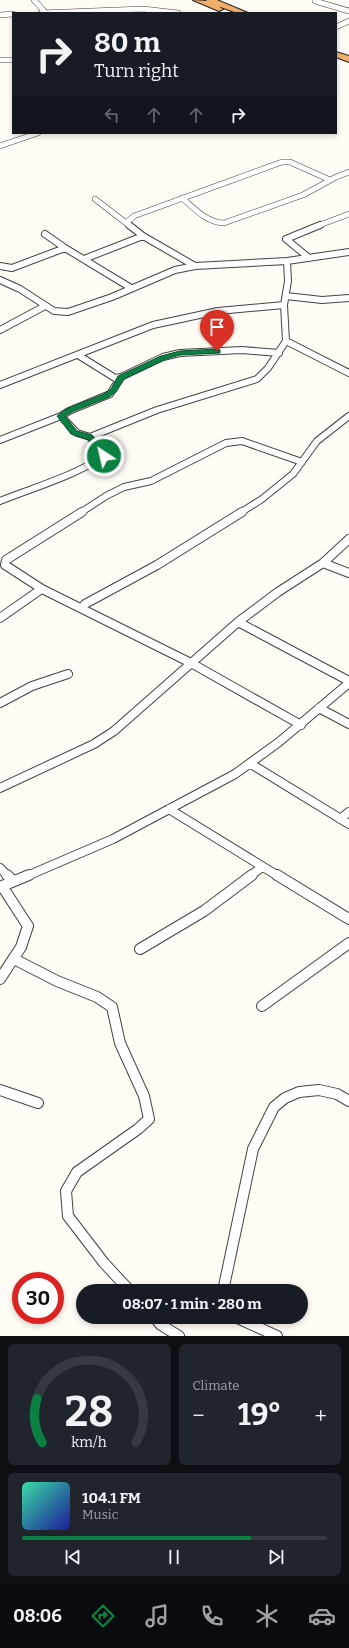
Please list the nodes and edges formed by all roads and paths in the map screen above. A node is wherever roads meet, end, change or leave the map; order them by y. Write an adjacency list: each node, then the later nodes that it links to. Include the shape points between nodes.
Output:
1 (34, 0): 7 (street)
2 (197, 0): 10 (highway)
3 (210, 0): 11 (highway)
4 (317, 0): 6 (street, via 315,1)
5 (124, 11): 8 (street); 9 (street)
6 (349, 11)
7 (45, 12)
8 (85, 12)
9 (166, 12)
10 (227, 12)
11 (241, 12)
12 (12, 14): 13 (street)
13 (0, 15)
14 (349, 21): 15 (street)
15 (337, 27)
16 (337, 48): 17 (highway)
17 (349, 53)
18 (337, 54): 19 (highway)
19 (349, 59)
20 (0, 60): 21 (street)
21 (12, 60)
22 (35, 134): 23 (street)
23 (0, 146)
24 (349, 172): 25 (street)
25 (330, 180): 26 (street, via 285,161); 26 (street, via 303,195 218,224)
26 (182, 198): 29 (street, via 134,216)
27 (95, 199): 29 (street)
28 (349, 214): 34 (street, via 286,239)
29 (126, 223): 31 (street)
30 (45, 234): 32 (street)
31 (143, 236): 35 (street); 38 (street)
32 (65, 248): 35 (street); 37 (street, via 12,268)
33 (349, 252): 34 (street)
34 (309, 258): 36 (street)
35 (84, 259): 40 (street)
36 (288, 261): 38 (street); 41 (street)
37 (0, 266)
38 (195, 266): 40 (street, via 175,270)
39 (0, 280): 44 (street, via 20,289)
40 (131, 288): 44 (street, via 68,312 54,311)
41 (286, 296): 42 (street, via 322,300); 43 (street)
42 (349, 298)
43 (284, 305): 46 (street); 48 (street, via 256,306 203,314 152,325 114,338)
44 (44, 306): 45 (street)
45 (0, 330)
46 (286, 341): 47 (street); 49 (street)
47 (279, 354): 50 (street, via 242,350 180,353 163,357); 54 (street, via 257,379 157,410)
48 (78, 355): 50 (street, via 110,376); 51 (street)
49 (349, 373)
50 (121, 377): 52 (street, via 110,394 69,410)
51 (0, 385)
52 (61, 416): 54 (street, via 74,432); 55 (street)
53 (349, 416): 56 (street, via 317,441)
54 (90, 437): 57 (street, via 104,453 98,461 65,477)
55 (0, 440)
56 (302, 462): 61 (street, via 236,441 226,443 151,481 124,487 6,560 6,565); 62 (street, via 293,474 262,499 157,566 85,604)
57 (0, 501)
58 (349, 539): 59 (street)
59 (323, 563): 60 (street); 64 (street)
60 (349, 573)
61 (40, 590): 62 (street); 63 (street)
62 (82, 608): 65 (street)
63 (0, 618)
64 (238, 622): 65 (street); 67 (street)
65 (191, 663): 70 (street); 73 (street, via 114,731 94,744)
66 (68, 674): 68 (street, via 38,683)
67 (349, 682): 69 (street)
68 (0, 703)
69 (319, 708): 70 (street); 71 (street)
70 (301, 724): 72 (street)
71 (349, 724)
72 (251, 764): 74 (street); 76 (street)
73 (0, 788)
74 (168, 809): 78 (street); 80 (street, via 113,839)
75 (349, 812): 76 (street)
76 (340, 819): 77 (street)
77 (349, 824)
78 (262, 867): 82 (street); 84 (street, via 204,911)
79 (0, 868): 80 (street)
80 (13, 881): 81 (street)
81 (1, 886): 85 (street, via 28,926 26,936)
82 (349, 919)
83 (349, 943): 87 (street)
84 (140, 948)
85 (14, 959): 86 (street); 91 (street, via 57,981 97,997 112,1007 120,1043 144,1096 149,1119 77,1172 66,1191 68,1216)
86 (0, 979)
87 (262, 1006)
88 (0, 1090): 90 (street)
89 (349, 1100): 92 (street, via 319,1090 299,1092 285,1098 274,1107 252,1149)
90 (38, 1102)
91 (124, 1284)
92 (224, 1284)
93 (161, 1324): 95 (street)
94 (250, 1324): 96 (street)
95 (179, 1336)
96 (277, 1336)

